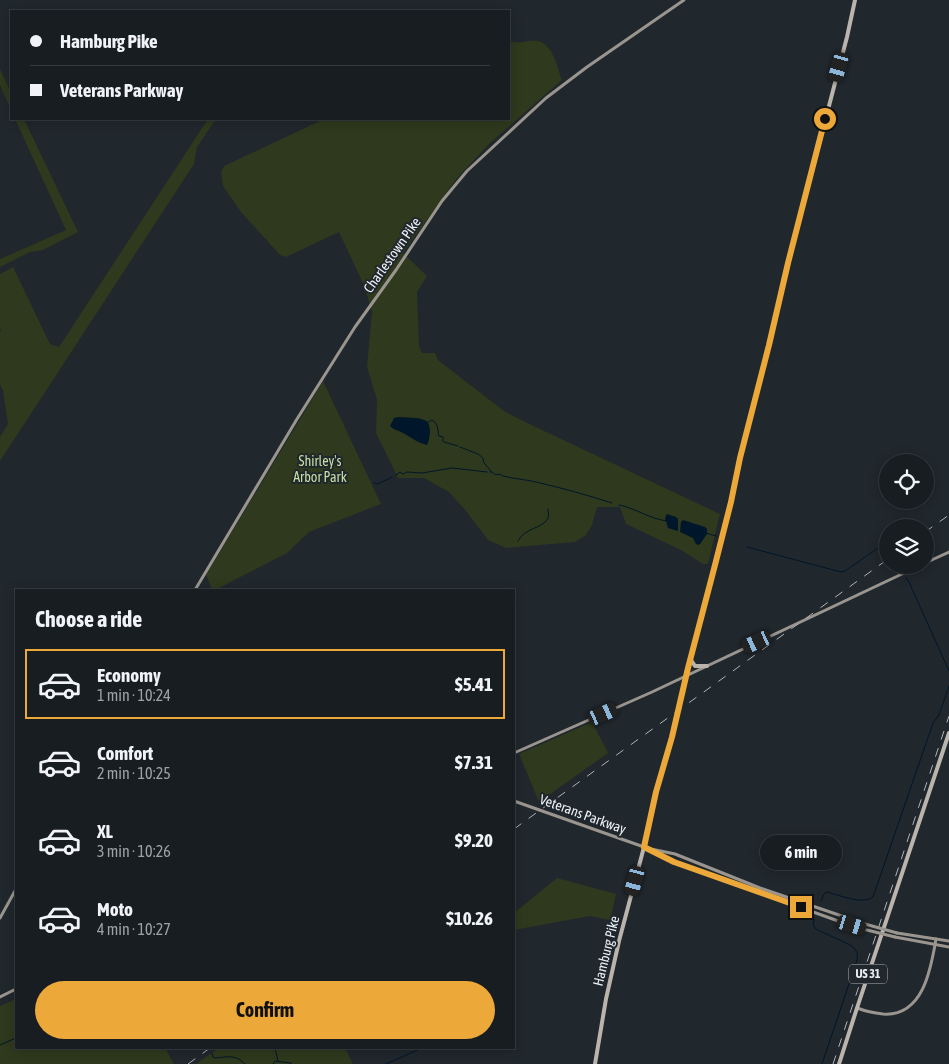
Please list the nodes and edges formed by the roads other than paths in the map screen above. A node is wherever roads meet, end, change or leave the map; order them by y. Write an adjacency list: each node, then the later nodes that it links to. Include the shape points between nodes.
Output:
1 (684, 0): 6 (main road, Charlestown Pike, via 546,98 479,160 442,201 354,327)
2 (855, 0): 7 (main road, Hamburg Pike)
3 (949, 552): 4 (main road)
4 (934, 559)
5 (902, 574): 8 (main road)
6 (196, 589)
7 (690, 659): 8 (main road, via 695,666); 9 (main road, Hamburg Pike)
8 (707, 666): 9 (main road)
9 (686, 676): 11 (main road); 13 (main road, Hamburg Pike)
10 (949, 734): 23 (main road, US 31)
11 (515, 753)
12 (515, 801): 13 (main road, Veterans Parkway)
13 (644, 847): 16 (main road, Veterans Parkway, bridge, via 675,854 760,888); 16 (main road, Veterans Parkway, bridge, via 674,862 841,922); 24 (main road, Hamburg Pike, via 616,952)
14 (15, 891): 15 (main road)
15 (0, 918)
16 (896, 935): 17 (main road, Veterans Parkway); 19 (main road, Veterans Parkway)
17 (936, 939): 18 (main road, Veterans Parkway); 19 (main road)
18 (949, 941)
19 (936, 945): 20 (main road, Veterans Parkway); 23 (main road, via 922,993 912,1005 902,1011 885,1014)
20 (949, 947)
21 (15, 990): 22 (main road)
22 (0, 997)
23 (856, 1008): 25 (main road, US 31)
24 (595, 1064)
25 (839, 1064)

